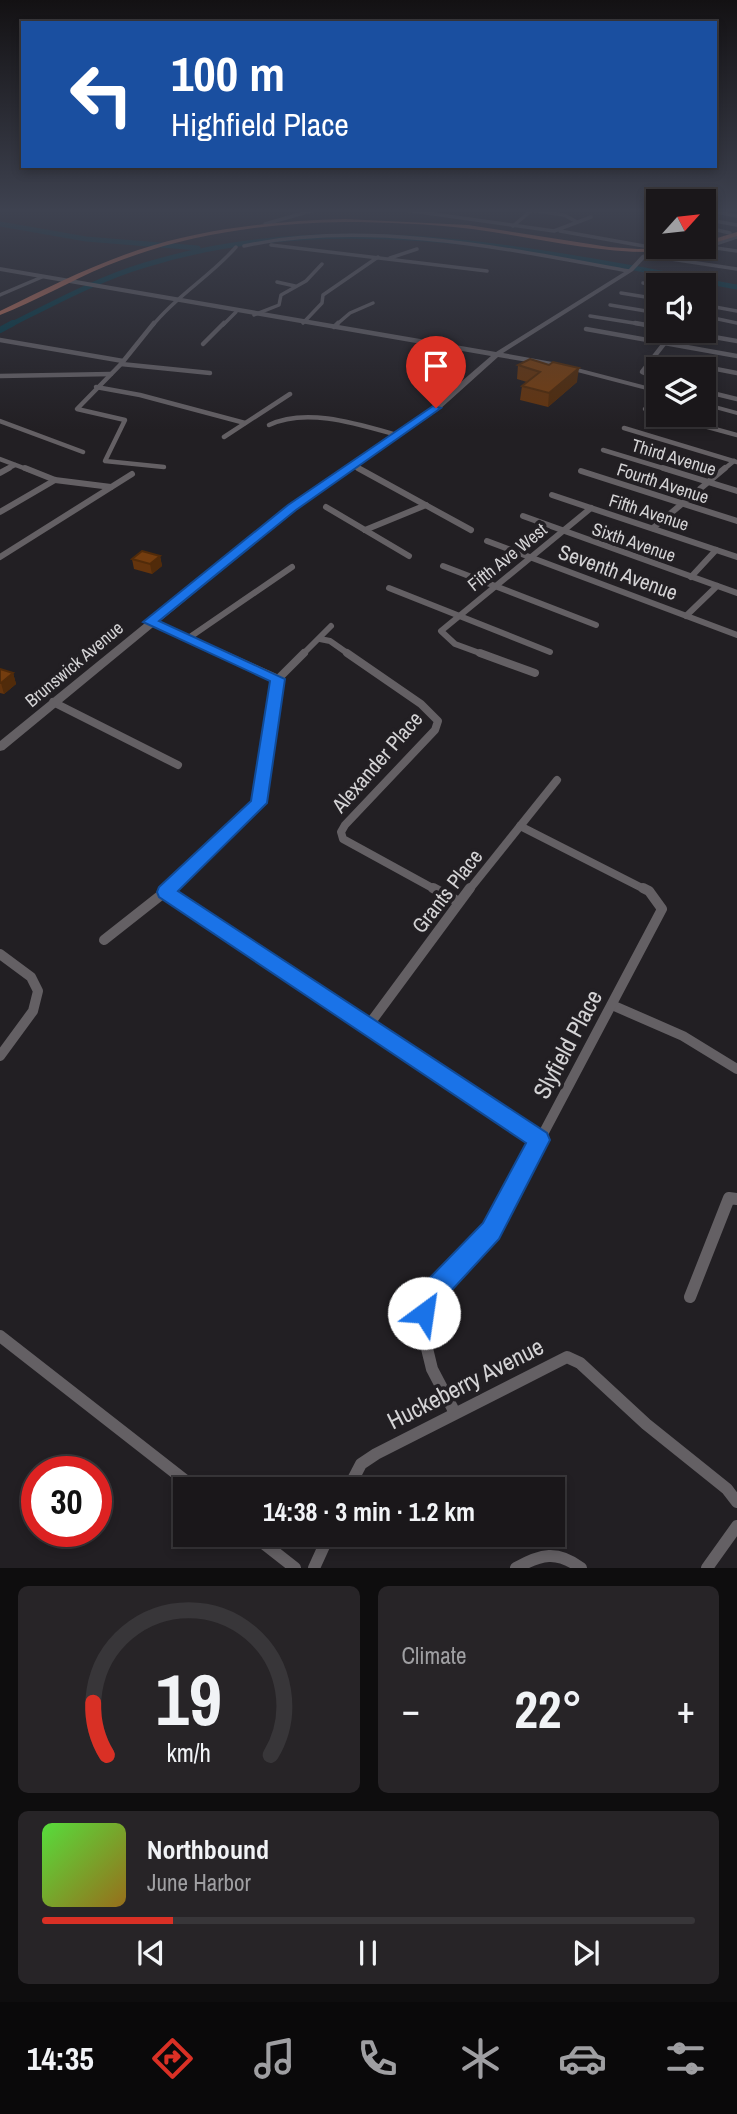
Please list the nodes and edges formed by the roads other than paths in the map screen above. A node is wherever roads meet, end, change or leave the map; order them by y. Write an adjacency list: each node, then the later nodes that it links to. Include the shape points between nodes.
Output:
1 (28, 283): 11 (street)
2 (62, 283): 20 (main road)
3 (76, 283): 13 (main road)
4 (195, 283): 13 (street)
5 (282, 283): 9 (street)
6 (300, 283): 9 (street)
7 (340, 283): 24 (street, via 323,295)
8 (610, 283): 35 (main road, Brunswick Avenue)
9 (295, 286): 21 (street, via 281,295 279,305)
10 (621, 293): 12 (street)
11 (0, 295)
12 (646, 297)
13 (172, 301): 19 (main road); 38 (street)
14 (373, 303): 27 (street, via 350,313)
15 (610, 305): 17 (street)
16 (716, 307): 18 (street)
17 (646, 311)
18 (737, 311)
19 (236, 312): 21 (main road); 34 (street)
20 (0, 313)
21 (254, 315): 24 (main road)
22 (590, 316): 26 (street)
23 (716, 319): 25 (street)
24 (303, 323): 27 (main road)
25 (737, 323)
26 (646, 325)
27 (334, 327): 35 (main road)
28 (586, 329): 31 (street)
29 (716, 338): 32 (street)
30 (0, 340): 38 (street)
31 (646, 340)
32 (737, 341)
33 (665, 343): 36 (street); 37 (street)
34 (203, 344)
35 (496, 355): 45 (main road); 56 (main road, Brunswick Avenue, via 436,408)
36 (737, 356)
37 (653, 357)
38 (122, 363): 40 (street); 42 (street)
39 (716, 369): 41 (street)
40 (210, 373)
41 (737, 373)
42 (111, 374): 43 (street); 44 (street)
43 (0, 376)
44 (96, 387): 52 (street); 65 (street, via 77,409 125,420 105,461)
45 (646, 388)
46 (290, 394): 52 (street)
47 (716, 394): 48 (street)
48 (737, 399)
49 (716, 407): 50 (main road)
50 (737, 412)
51 (0, 421): 60 (street)
52 (246, 423): 58 (street)
53 (269, 425): 56 (street, via 286,417 335,418)
54 (708, 427): 57 (street)
55 (624, 428): 62 (street)
56 (397, 435): 64 (main road, Brunswick Avenue)
57 (737, 435)
58 (224, 437)
59 (603, 450): 70 (street, Third Avenue)
60 (83, 452)
61 (0, 459): 63 (street)
62 (735, 461): 70 (street)
63 (15, 465): 67 (street); 69 (street)
64 (354, 466): 75 (street); 100 (main road, Brunswick Avenue, via 292,508)
65 (164, 467)
66 (581, 471): 74 (street, Fourth Avenue)
67 (0, 473)
68 (132, 474): 71 (street)
69 (55, 480): 71 (street); 78 (street)
70 (708, 482): 72 (street, Third Avenue); 74 (street)
71 (111, 487): 88 (street)
72 (737, 491)
73 (552, 495): 77 (street, Fifth Avenue)
74 (684, 504): 80 (street, Fourth Avenue); 81 (street)
75 (426, 505): 82 (street); 83 (street)
76 (326, 507): 82 (street)
77 (591, 508): 81 (street, Fifth Avenue); 84 (street, Fifth Ave West)
78 (0, 512)
79 (523, 516): 84 (street, Sixth Avenue)
80 (737, 521)
81 (653, 528): 86 (street, Fifth Avenue)
82 (365, 530): 87 (street)
83 (471, 530)
84 (561, 531): 90 (street, Fifth Ave West); 93 (street, Sixth Avenue)
85 (487, 541): 90 (street, Seventh Avenue)
86 (716, 550): 89 (street, Fifth Avenue); 93 (street)
87 (409, 556)
88 (0, 557)
89 (737, 557)
90 (527, 558): 94 (street, Fifth Ave West); 99 (street, Seventh Avenue)
91 (443, 566): 94 (street)
92 (292, 567): 104 (street)
93 (691, 577): 95 (street, Sixth Avenue)
94 (494, 586): 98 (street, Fifth Ave West); 101 (street)
95 (717, 586): 97 (street, Sixth Avenue); 99 (street)
96 (389, 588): 98 (street)
97 (737, 593)
98 (459, 615): 106 (street); 107 (street, Fifth Ave West, via 442,629 455,644)
99 (686, 616): 103 (street, Seventh Avenue)
100 (150, 622): 104 (street); 109 (main road, Brunswick Avenue)
101 (596, 625)
102 (331, 626): 105 (street)
103 (737, 635)
104 (190, 637): 108 (street)
105 (320, 639): 108 (street); 115 (street, Alexander Place, via 330,641 439,721 345,825 343,839)
106 (550, 652)
107 (535, 673)
108 (278, 679): 114 (street, via 259,803)
109 (53, 702): 110 (main road, Brunswick Avenue); 111 (street)
110 (0, 747)
111 (177, 765)
112 (557, 780): 113 (street, Grants Place)
113 (520, 826): 115 (street, Grants Place); 118 (street, Slyfield Place, via 649,891 662,909)
114 (166, 892): 116 (street); 119 (street)
115 (460, 902): 119 (street, Grants Place)
116 (104, 940)
117 (0, 954): 120 (street, via 41,992 39,1003)
118 (612, 1005): 121 (street, via 683,1037); 122 (street, Slyfield Place)
119 (368, 1026): 122 (street)
120 (0, 1056)
121 (737, 1069)
122 (539, 1140): 126 (street, Slyfield Place, via 491,1231 427,1299 422,1328 432,1368)
123 (737, 1199): 124 (street, via 729,1198)
124 (690, 1297)
125 (0, 1336): 127 (street)
126 (455, 1413): 128 (street, Huckeberry Avenue, via 361,1464); 129 (street, Huckeberry Avenue, via 567,1357 580,1363)
127 (181, 1477)
128 (354, 1477)
129 (737, 1502)
130 (737, 1526): 137 (street)
131 (268, 1547): 133 (street)
132 (324, 1547): 134 (street)
133 (295, 1568)
134 (314, 1568)
135 (516, 1568): 136 (street, via 543,1553 558,1555)
136 (581, 1568)
137 (707, 1568)

